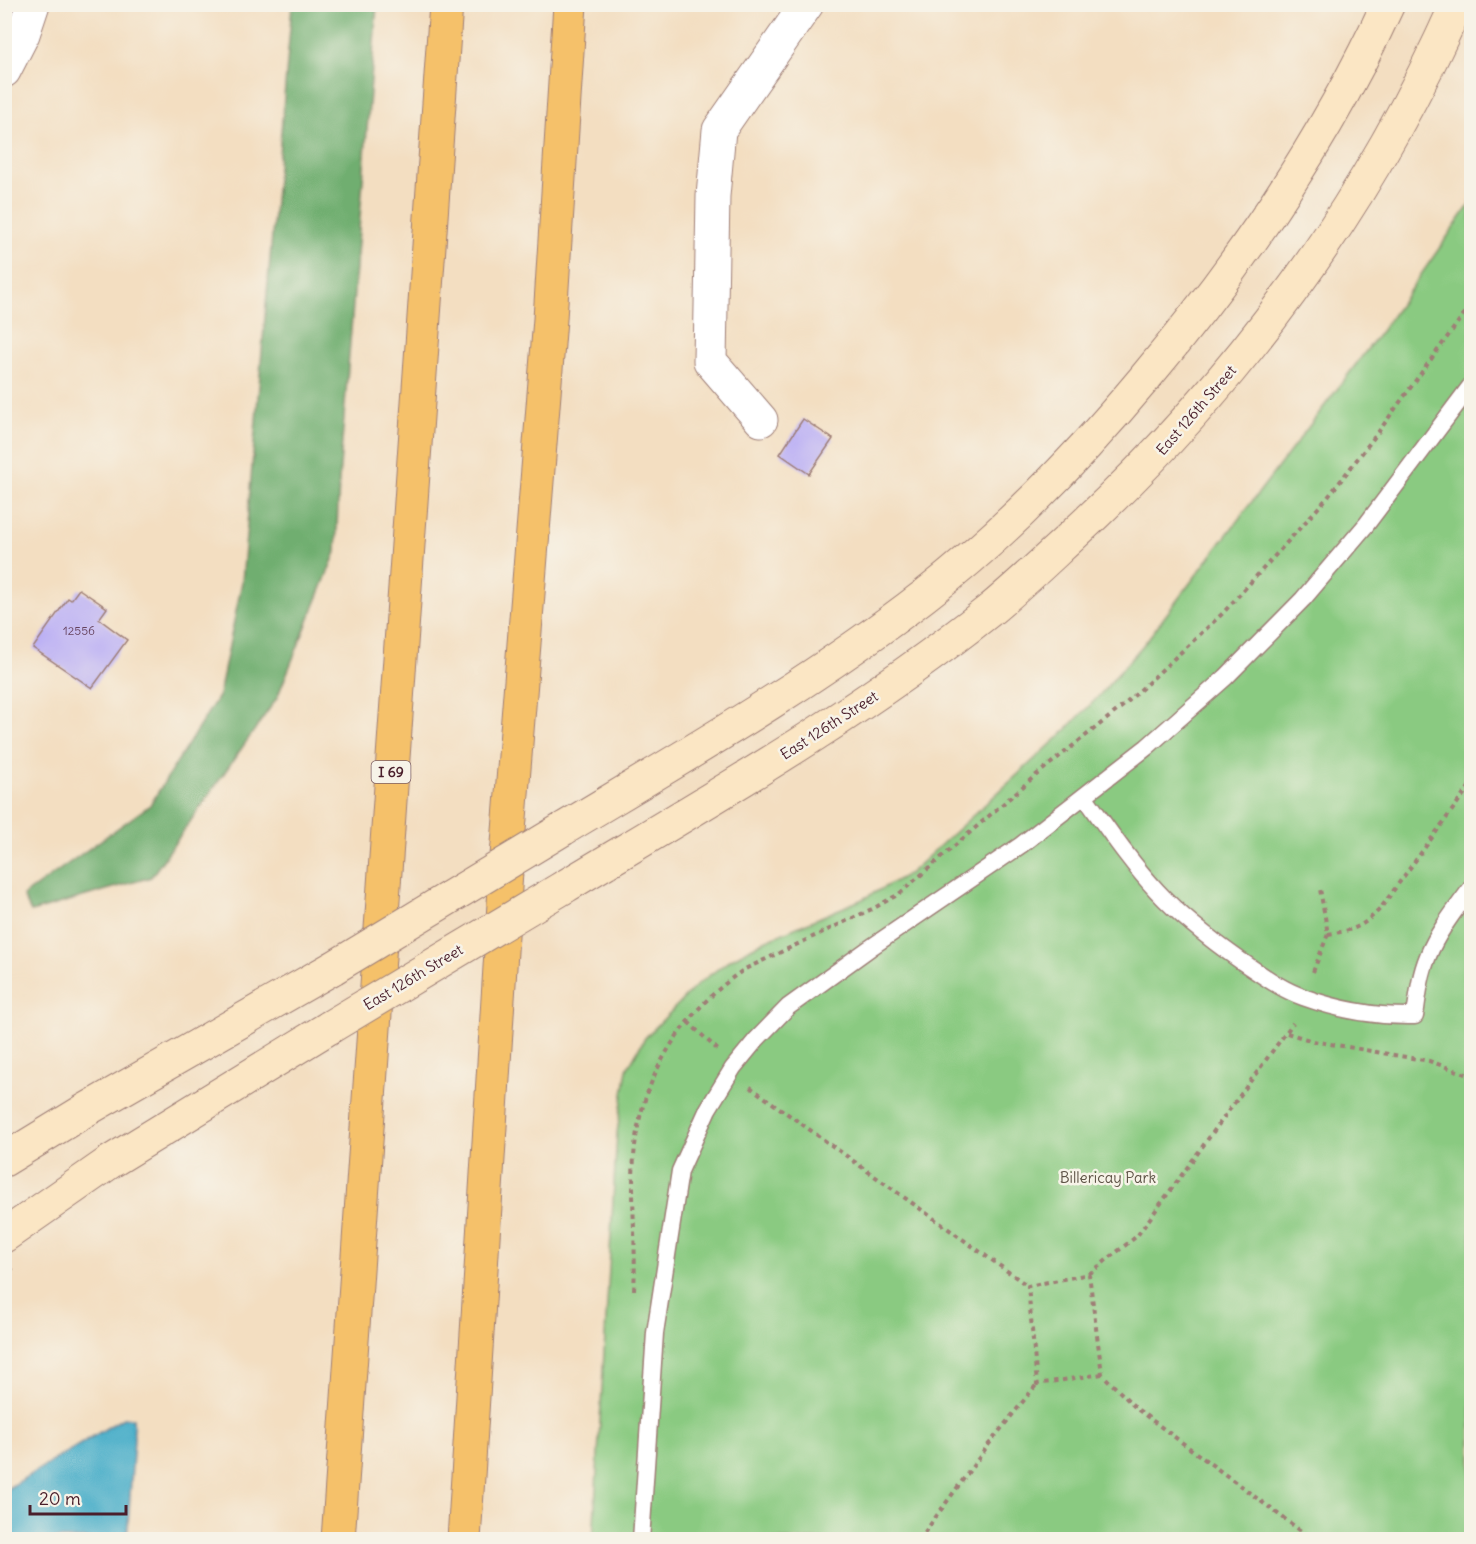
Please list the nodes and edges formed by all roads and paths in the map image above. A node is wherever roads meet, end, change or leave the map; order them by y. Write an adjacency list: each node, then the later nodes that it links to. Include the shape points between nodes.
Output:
1 (33, 4): 7 (street)
2 (446, 4): 27 (highway, I 69)
3 (570, 4): 28 (highway, via 550,319 507,856)
4 (807, 4): 9 (street, via 719,130 713,196 710,361)
5 (1388, 4): 21 (main road, bridge, via 1320,133 1197,315 1122,406 1030,503 927,594 832,663 731,728 333,968)
6 (1457, 4): 22 (main road, East 126th Street, bridge, via 1374,167 1276,313 1158,454 992,609 838,721 110,1162)
7 (4, 71)
8 (1472, 384): 11 (lane, via 1365,525 1303,599 1186,714)
9 (762, 420)
10 (1472, 783): 14 (path, via 1380,909 1353,930)
11 (1085, 797): 12 (lane, via 1155,889 1202,933 1280,986 1303,997 1356,1011 1385,1017 1415,1016 1428,955); 19 (lane, via 788,1007)
12 (1472, 887)
13 (1320, 889): 14 (path)
14 (1328, 934): 15 (path)
15 (1313, 972)
16 (688, 1022): 19 (path)
17 (1293, 1023): 18 (path)
18 (1287, 1032): 20 (path, via 1313,1041 1429,1061); 23 (path, via 1137,1236)
19 (733, 1068): 24 (path, via 745,1083); 29 (lane, via 708,1109 680,1171 655,1333)
20 (1472, 1076)
21 (4, 1160)
22 (4, 1236)
23 (1089, 1274): 24 (path); 25 (path)
24 (1028, 1286): 26 (path)
25 (1102, 1374): 26 (path); 31 (path, via 1137,1409)
26 (1036, 1384): 30 (path)
27 (338, 1539)
28 (464, 1539)
29 (641, 1539)
30 (919, 1539)
31 (1313, 1539)

